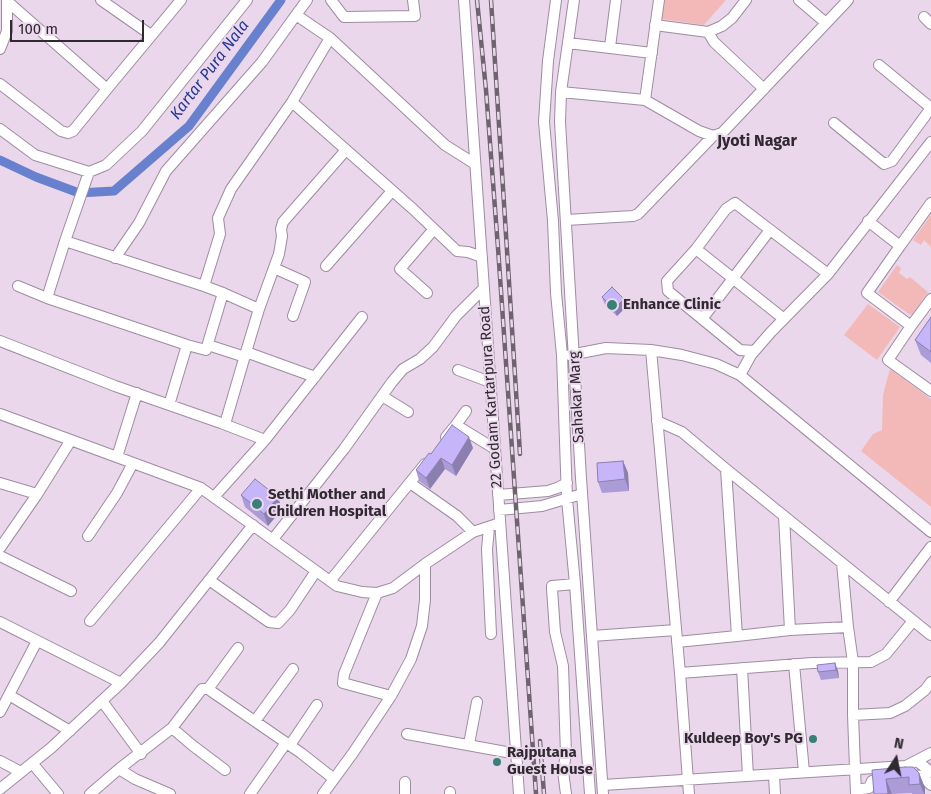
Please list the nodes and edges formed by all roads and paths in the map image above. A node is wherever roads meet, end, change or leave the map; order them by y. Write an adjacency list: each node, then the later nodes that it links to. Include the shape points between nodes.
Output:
1 (7, 0): 24 (street, via 7,31); 28 (street)
2 (181, 0): 20 (street)
3 (247, 0): 40 (street, via 142,131 106,165)
4 (307, 0): 16 (street)
5 (331, 0): 6 (street, via 344,17 353,17 415,16)
6 (413, 0)
7 (464, 0): 39 (street, 22 Godam Kartarpura Road)
8 (556, 0): 75 (street, Sahakar Marg, via 544,122)
9 (574, 0): 22 (street, Sahakar Marg)
10 (616, 0): 23 (street)
11 (659, 0): 18 (street)
12 (746, 0): 19 (street, via 732,18)
13 (799, 0): 17 (street)
14 (848, 0): 17 (street)
15 (107, 2): 20 (street)
16 (296, 16): 21 (street); 51 (street, via 257,68 166,171 139,223)
17 (826, 23): 29 (street)
18 (656, 25): 19 (street); 25 (street)
19 (708, 32): 29 (street, via 714,42)
20 (151, 35): 28 (street)
21 (330, 38): 32 (street); 39 (street, via 445,145)
22 (568, 43): 23 (street); 30 (street, Sahakar Marg)
23 (610, 47): 25 (street)
24 (0, 49)
25 (652, 53): 31 (street)
26 (879, 65): 33 (street)
27 (0, 84): 28 (street, via 68,133)
28 (107, 89)
29 (764, 89): 36 (street, via 722,133)
30 (561, 92): 31 (street); 43 (street, Sahakar Marg)
31 (646, 100): 36 (street)
32 (292, 102): 38 (street); 57 (street, via 231,189 218,218 220,234)
33 (931, 108): 34 (street, via 892,161 884,164)
34 (834, 124)
35 (0, 130): 40 (street, via 35,155)
36 (713, 136): 43 (street, via 638,214)
37 (931, 142): 44 (street)
38 (346, 150): 41 (street); 53 (street, via 283,222)
39 (475, 164): 50 (street, 22 Godam Kartarpura Road)
40 (88, 175): 47 (street)
41 (392, 191): 45 (street); 52 (street)
42 (931, 203): 48 (street)
43 (566, 220): 76 (street, Sahakar Marg)
44 (868, 221): 48 (street); 54 (street)
45 (434, 229): 50 (street, via 457,251); 60 (street, via 400,269)
46 (770, 230): 49 (street, via 735,204 726,209); 54 (street); 55 (street)
47 (65, 241): 51 (street); 61 (street)
48 (900, 246): 68 (street, via 867,294)
49 (696, 249): 55 (street); 66 (street, via 667,281 668,291)
50 (482, 257): 58 (street, 22 Godam Kartarpura Road)
51 (115, 258): 57 (street)
52 (326, 266)
53 (274, 268): 63 (street); 64 (street, via 305,282)
54 (828, 274): 67 (street)
55 (732, 279): 66 (street); 67 (street)
56 (18, 286): 61 (street)
57 (204, 286): 59 (street)
58 (484, 288): 80 (street, 22 Godam Kartarpura Road); 83 (street, via 432,347 403,369)
59 (224, 293): 63 (street); 71 (street)
60 (426, 293)
61 (46, 298): 70 (street)
62 (930, 302): 68 (street)
63 (258, 309): 74 (street)
64 (292, 316)
65 (362, 317): 79 (street)
66 (702, 318): 73 (street, via 740,350)
67 (784, 319): 73 (street)
68 (911, 326): 81 (street, via 888,360)
69 (0, 340): 82 (street)
70 (187, 345): 71 (street, via 206,350); 84 (street)
71 (208, 345): 74 (street)
72 (651, 350): 76 (street, via 606,348); 78 (street, via 716,364); 88 (street)
73 (754, 351): 78 (street)
74 (245, 354): 79 (street); 89 (street)
75 (562, 355): 76 (street); 99 (street, Sahakar Marg)
76 (575, 355): 102 (street, Sahakar Marg)
77 (458, 370): 80 (street)
78 (740, 375): 112 (street)
79 (315, 377): 92 (street)
80 (490, 382): 93 (street, 22 Godam Kartarpura Road)
81 (931, 391)
82 (137, 393): 84 (street); 94 (street)
83 (382, 396): 86 (street); 114 (street)
84 (169, 405): 89 (street)
85 (466, 411): 90 (street)
86 (408, 412)
87 (0, 414): 91 (street)
88 (657, 421): 96 (street, via 682,432); 131 (street)
89 (225, 424): 92 (street)
90 (456, 425): 93 (street); 98 (street)
91 (71, 440): 94 (street); 101 (street)
92 (264, 440): 104 (street)
93 (495, 449): 103 (street, 22 Godam Kartarpura Road)
94 (117, 457): 95 (street)
95 (133, 463): 100 (street); 113 (street)
96 (726, 469): 107 (street); 136 (street)
97 (0, 483): 101 (street)
98 (410, 483): 111 (street, via 457,516); 122 (street)
99 (567, 483): 103 (street, via 548,490); 105 (street, Sahakar Marg)
100 (201, 488): 104 (street); 127 (street)
101 (37, 494): 116 (street)
102 (582, 494): 105 (street); 135 (street, Sahakar Marg)
103 (498, 495): 106 (street, 22 Godam Kartarpura Road)
104 (214, 497): 109 (street)
105 (567, 499): 106 (street, via 542,506); 123 (street, Sahakar Marg)
106 (499, 510): 108 (street, 22 Godam Kartarpura Road)
107 (784, 516): 118 (street); 132 (street)
108 (500, 523): 110 (street); 162 (street, 22 Godam Kartarpura Road)
109 (253, 525): 114 (street); 121 (street)
110 (489, 528): 111 (street); 133 (street)
111 (473, 532): 119 (street)
112 (931, 532)
113 (88, 536)
114 (273, 539): 120 (street)
115 (931, 547): 126 (street)
116 (0, 548)
117 (0, 556): 124 (street)
118 (842, 563): 126 (street); 130 (street)
119 (425, 564): 125 (street, via 393,588); 149 (street, via 422,626 411,659)
120 (316, 571): 121 (street, via 278,623 269,622); 122 (street)
121 (210, 580): 146 (street, via 159,643)
122 (330, 581): 125 (street, via 337,586)
123 (575, 584): 189 (street, via 552,586 555,632 563,669); 190 (street, Sahakar Marg)
124 (71, 591)
125 (377, 593): 149 (street, via 343,683)
126 (890, 602): 128 (street)
127 (90, 621)
128 (913, 621): 134 (street); 140 (street, via 886,654 871,662)
129 (0, 622): 137 (street)
130 (848, 627): 132 (street); 140 (street)
131 (676, 630): 135 (street); 138 (street)
132 (790, 630): 136 (street)
133 (491, 634)
134 (931, 635)
135 (592, 636): 180 (street, Sahakar Marg)
136 (737, 636): 138 (street)
137 (36, 641): 146 (street); 148 (street)
138 (677, 642): 144 (street)
139 (238, 648): 147 (street)
140 (853, 662): 141 (street); 154 (street)
141 (794, 664): 142 (street); 171 (street)
142 (742, 668): 144 (street); 174 (street)
143 (292, 669): 155 (street)
144 (680, 673): 176 (street)
145 (931, 682): 154 (street, via 906,706 890,714)
146 (121, 683): 150 (street)
147 (208, 688): 155 (street); 156 (street, via 202,689)
148 (9, 695): 153 (street); 157 (street)
149 (391, 696): 175 (street)
150 (102, 701): 157 (street); 161 (street)
151 (477, 702): 160 (street)
152 (317, 705): 159 (street)
153 (0, 712)
154 (853, 715): 168 (street)
155 (255, 721): 159 (street)
156 (172, 728): 161 (street); 169 (street)
157 (70, 730): 166 (street)
158 (407, 734): 160 (street)
159 (288, 744): 175 (street); 185 (street)
160 (469, 744): 162 (street)
161 (141, 754): 167 (street)
162 (516, 754): 188 (street, 22 Godam Kartarpura Road)
163 (931, 754): 165 (street)
164 (0, 761): 170 (street)
165 (917, 761): 168 (street, via 906,766); 172 (street)
166 (32, 763): 170 (street); 182 (street)
167 (119, 769): 183 (street); 184 (street)
168 (855, 769): 171 (street); 181 (street)
169 (224, 770)
170 (21, 772): 179 (street)
171 (804, 772): 173 (street)
172 (931, 772)
173 (774, 775): 174 (street); 192 (street)
174 (748, 776): 176 (street)
175 (334, 779): 186 (street)
176 (688, 780): 180 (street); 191 (street)
177 (405, 782): 187 (street)
178 (931, 785): 181 (street, via 922,776 907,775 877,778 872,780 869,788)
179 (0, 789)
180 (603, 790)
181 (856, 792)
182 (58, 794)
183 (90, 794)
184 (170, 794)
185 (250, 794)
186 (323, 794)
187 (405, 794)
188 (519, 794)
189 (566, 794)
190 (590, 794)
191 (689, 794)
192 (775, 794)

